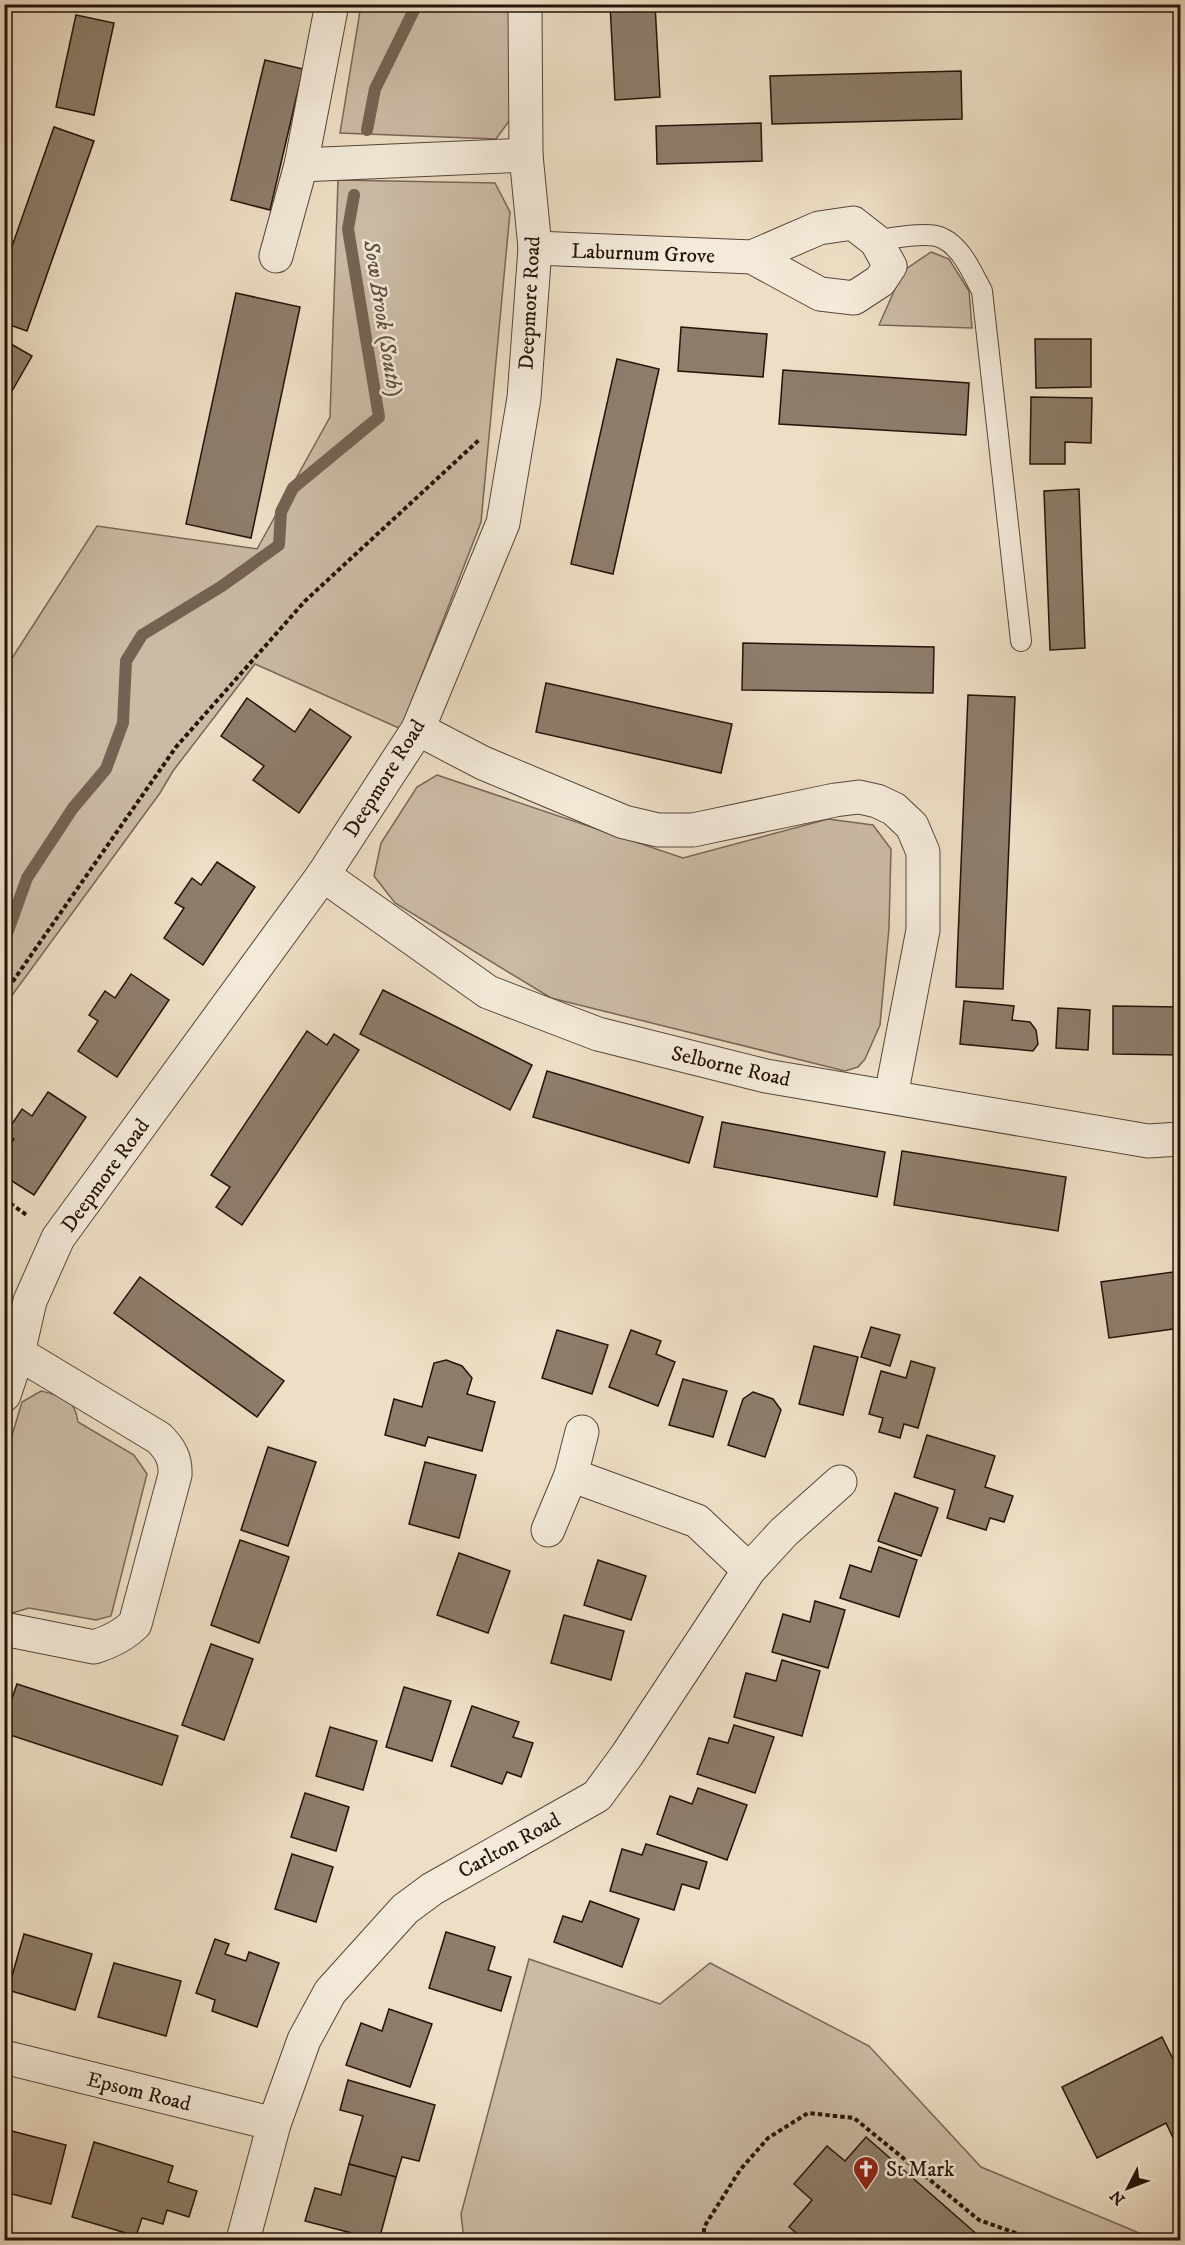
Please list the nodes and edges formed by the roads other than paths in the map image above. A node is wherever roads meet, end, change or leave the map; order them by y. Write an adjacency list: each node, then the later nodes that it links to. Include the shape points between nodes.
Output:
1 (525, 4): 3 (street, Deepmore Road)
2 (331, 9): 4 (street)
3 (526, 155): 4 (street); 6 (street, Deepmore Road)
4 (301, 165): 7 (street)
5 (876, 241): 8 (street, Laburnum Grove, via 853,223 819,228); 8 (street, Laburnum Grove, via 890,266 880,281 854,298 820,294); 9 (lane, via 902,236 942,237 964,257 982,291)
6 (535, 248): 8 (street, Laburnum Grove); 10 (street, Deepmore Road, via 524,398 503,523)
7 (276, 256)
8 (752, 257)
9 (1021, 641)
10 (418, 729): 11 (street, Deepmore Road); 12 (street, via 483,763 624,822 658,830 693,830 859,797 894,809 912,826 923,852 923,930)
11 (323, 875): 12 (street, Selborne Road, via 488,992 597,1034 766,1076); 14 (street, Deepmore Road, via 58,1238 30,1301)
12 (891, 1096): 13 (street, Selborne Road, via 1148,1141)
13 (1180, 1139)
14 (18, 1353): 15 (street, Deepmore Road); 21 (street, via 159,1438 176,1464 135,1624 126,1634 94,1647)
15 (4, 1395)
16 (582, 1432): 17 (street)
17 (571, 1475): 19 (street); 20 (street, via 697,1521)
18 (840, 1482): 20 (street, Carlton Road)
19 (548, 1530)
20 (749, 1570): 23 (street, Carlton Road, via 597,1796 432,1889 405,1910 330,1992 304,2040)
21 (4, 1629)
22 (4, 2057): 23 (street, Epsom Road)
23 (274, 2124): 24 (street, Carlton Road)
24 (243, 2241)

